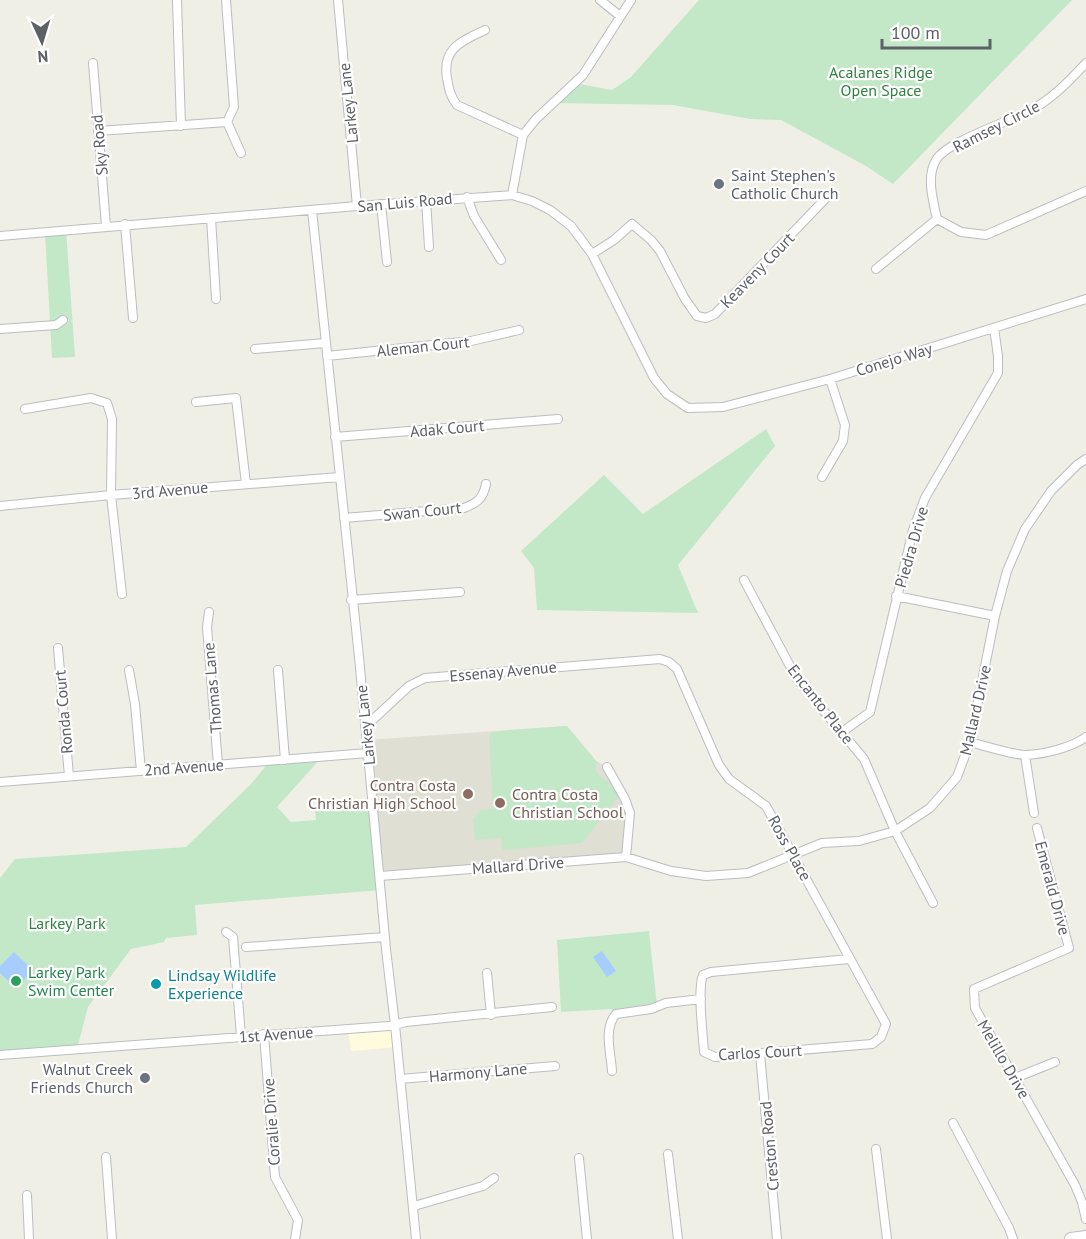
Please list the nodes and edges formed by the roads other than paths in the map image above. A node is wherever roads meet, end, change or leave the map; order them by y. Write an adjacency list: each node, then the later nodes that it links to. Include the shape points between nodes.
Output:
1 (177, 0): 11 (street)
2 (226, 0): 10 (street, via 234,107)
3 (338, 0): 21 (street, Larkey Lane)
4 (600, 0): 6 (street)
5 (631, 0): 6 (street)
6 (621, 15): 13 (street, via 583,75)
7 (485, 30): 13 (street, via 462,42 446,59 450,95 457,105)
8 (93, 63): 12 (street, Sky Road)
9 (1086, 63): 24 (street, Ramsey Circle, via 1036,108 954,145 937,159 931,192)
10 (227, 122): 11 (street); 14 (street)
11 (181, 126): 12 (street)
12 (98, 131): 26 (street, Sky Road)
13 (523, 135): 16 (street)
14 (241, 153)
15 (1086, 191): 24 (street, via 986,235 961,232)
16 (512, 195): 17 (street, San Luis Road); 30 (street, San Luis Road, via 550,210 571,226)
17 (467, 197): 19 (street, San Luis Road); 31 (street)
18 (826, 198): 30 (street, Keaveny Court, via 715,314 706,318 697,316 660,251 632,224)
19 (426, 200): 20 (street, San Luis Road); 29 (street)
20 (381, 204): 21 (street, San Luis Road); 32 (street)
21 (357, 206): 22 (street, San Luis Road)
22 (312, 210): 23 (street, San Luis Road); 41 (street, Larkey Lane)
23 (211, 218): 25 (street, San Luis Road); 34 (street)
24 (937, 219): 33 (street)
25 (125, 224): 26 (street, San Luis Road); 36 (street)
26 (106, 226): 28 (street, San Luis Road)
27 (0, 227): 28 (street)
28 (0, 236)
29 (429, 247)
30 (592, 254): 46 (street, San Luis Road, via 654,378 687,408)
31 (501, 260)
32 (387, 262)
33 (876, 269)
34 (216, 299)
35 (1086, 299): 38 (street, Conejo Way)
36 (133, 318)
37 (63, 320): 39 (street, via 56,325)
38 (994, 328): 44 (street, Conejo Way); 61 (street, Piedra Drive, via 998,373 925,498 912,530)
39 (0, 329)
40 (519, 330): 43 (street, Aleman Court, via 471,341)
41 (325, 343): 42 (street); 43 (street, Larkey Lane)
42 (255, 349)
43 (327, 356): 49 (street, Larkey Lane)
44 (830, 379): 46 (street, Conejo Way, via 723,407); 52 (street, via 845,425 843,441)
45 (196, 402): 53 (street, via 236,398)
46 (700, 408)
47 (25, 409): 55 (street, via 91,398 107,403 112,419)
48 (558, 419): 49 (street, Adak Court)
49 (335, 437): 51 (street, Larkey Lane)
50 (1086, 459): 64 (street, Mallard Drive, via 1051,491 1025,530 1007,571)
51 (340, 477): 53 (street, 3rd Avenue); 57 (street, Larkey Lane)
52 (822, 477)
53 (246, 484): 55 (street, 3rd Avenue)
54 (486, 484): 57 (street, Swan Court, via 484,496 464,508)
55 (111, 495): 56 (street, 3rd Avenue); 60 (street)
56 (0, 506)
57 (344, 518): 62 (street, Larkey Lane)
58 (744, 580): 70 (street, Encanto Place, via 797,679)
59 (460, 592): 62 (street)
60 (122, 594)
61 (896, 596): 64 (street); 70 (street, Piedra Drive, via 870,712)
62 (351, 600): 69 (street, Larkey Lane)
63 (209, 612): 76 (street, Thomas Lane)
64 (995, 616): 72 (street, Mallard Drive)
65 (58, 648): 79 (street, Ronda Court)
66 (660, 659): 69 (street, Essenay Avenue, via 424,678 409,686); 84 (street, Ross Place, via 677,669 719,765 729,779 766,806)
67 (129, 670): 78 (street)
68 (278, 670): 75 (street)
69 (365, 727): 73 (street, Larkey Lane)
70 (842, 732): 83 (street, Encanto Place, via 864,759)
71 (1086, 737): 74 (street, via 1056,749)
72 (970, 742): 74 (street); 83 (street, Mallard Drive, via 957,777 930,808)
73 (368, 753): 75 (street, 2nd Avenue); 86 (street, Larkey Lane)
74 (1025, 755): 81 (street)
75 (285, 760): 76 (street, 2nd Avenue)
76 (218, 765): 78 (street, 2nd Avenue)
77 (607, 767): 85 (street, via 630,813)
78 (141, 771): 79 (street, 2nd Avenue)
79 (69, 776): 80 (street, 2nd Avenue)
80 (0, 782)
81 (1034, 813)
82 (1037, 828): 91 (street, Emerald Drive)
83 (895, 831): 84 (street, Mallard Drive, via 858,841 822,843); 87 (street, Encanto Place)
84 (793, 856): 85 (street, Mallard Drive, via 748,873 706,876 671,871); 92 (street, Ross Place)
85 (626, 857): 86 (street, Mallard Drive)
86 (380, 876): 89 (street, Larkey Lane)
87 (933, 903)
88 (226, 932): 100 (street, via 233,937)
89 (385, 938): 90 (street); 98 (street, Larkey Lane)
90 (246, 947)
91 (1069, 948): 106 (street, Melillo Drive, via 974,989 975,1008)
92 (849, 958): 94 (street, Carlos Court, via 711,972 702,978); 97 (street, Ross Place)
93 (487, 973): 96 (street)
94 (701, 999): 101 (street, Carlos Court, via 704,1052 715,1057); 105 (street, via 616,1014 609,1030)
95 (552, 1007): 96 (street, 1st Avenue)
96 (491, 1015): 98 (street, 1st Avenue)
97 (886, 1024): 101 (street, Carlos Court, via 872,1044)
98 (395, 1025): 99 (street, 1st Avenue); 107 (street, Larkey Lane)
99 (264, 1034): 100 (street, 1st Avenue); 120 (street, Coralie Drive, via 275,1178 298,1220)
100 (241, 1036): 102 (street, 1st Avenue)
101 (760, 1054): 124 (street, Creston Road)
102 (0, 1055)
103 (1055, 1062): 106 (street)
104 (555, 1066): 107 (street, Harmony Lane)
105 (612, 1071)
106 (1015, 1078): 116 (street, Melillo Drive, via 1075,1185)
107 (400, 1079): 115 (street, Larkey Lane)
108 (953, 1123): 126 (street)
109 (876, 1149): 125 (street)
110 (669, 1154): 123 (street)
111 (106, 1157): 119 (street)
112 (579, 1158): 122 (street)
113 (494, 1178): 115 (street, via 483,1186)
114 (27, 1195): 118 (street)
115 (414, 1206): 121 (street, Larkey Lane)
116 (1086, 1219)
117 (1086, 1238): 127 (main road)
118 (29, 1239)
119 (112, 1239)
120 (295, 1239)
121 (416, 1239)
122 (587, 1239)
123 (678, 1239)
124 (777, 1239)
125 (887, 1239)
126 (1013, 1239)
127 (1071, 1239)

